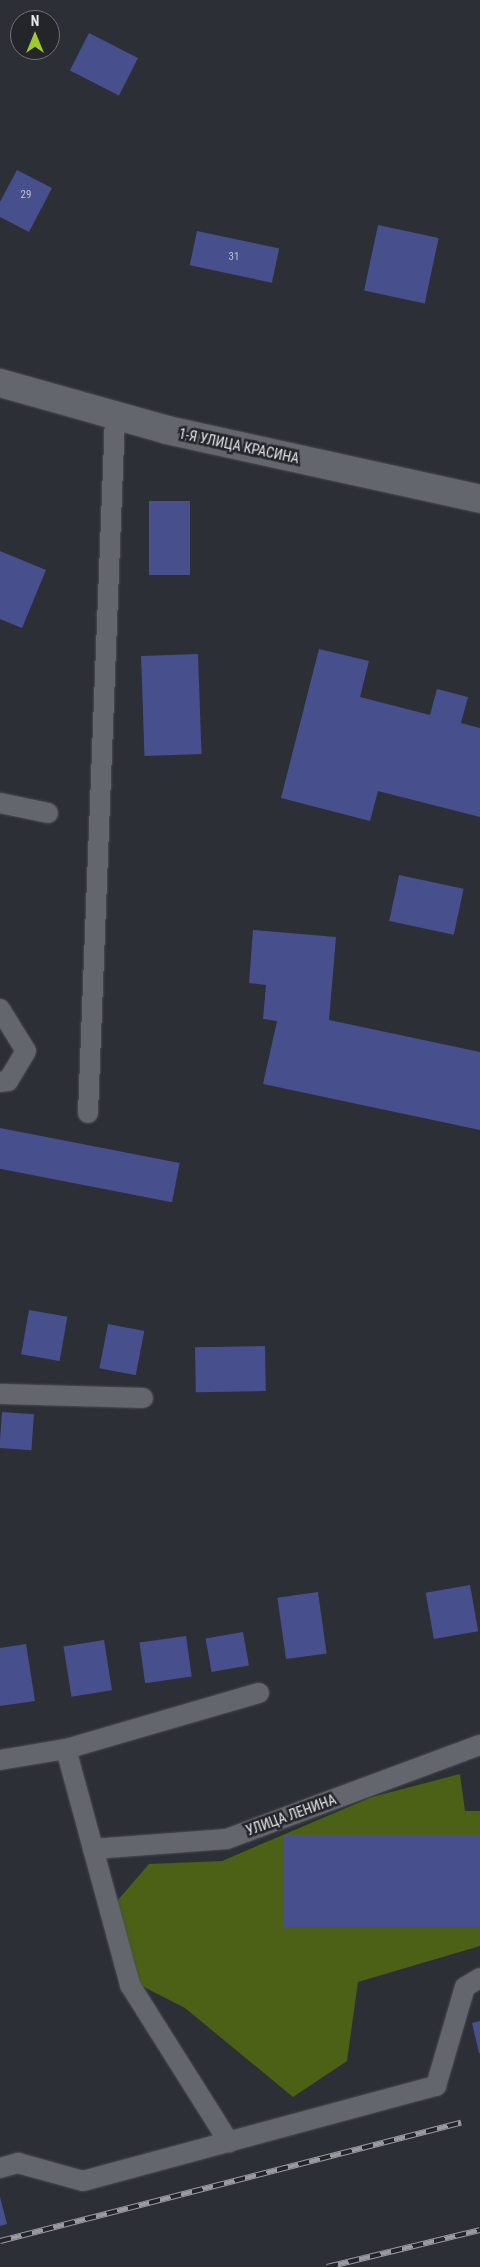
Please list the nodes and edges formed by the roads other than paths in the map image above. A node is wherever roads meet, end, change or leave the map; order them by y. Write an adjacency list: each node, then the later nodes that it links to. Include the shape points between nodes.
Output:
1 (0, 383): 2 (street, 1-Я УЛИЦА КРАСИНА)
2 (115, 415): 3 (street, 1-Я УЛИЦА КРАСИНА, via 167,430); 8 (lane)
3 (480, 499)
4 (0, 803): 5 (lane)
5 (48, 813)
6 (0, 1009): 7 (lane, via 26,1051 8,1081)
7 (0, 1082)
8 (88, 1113)
9 (0, 1394): 10 (lane)
10 (143, 1398)
11 (259, 1693): 13 (lane)
12 (480, 1745): 15 (lane, УЛИЦА ЛЕНИНА, via 227,1839)
13 (66, 1750): 14 (lane); 15 (lane)
14 (0, 1760)
15 (93, 1849): 17 (lane, via 130,1984)
16 (480, 1978): 17 (lane, via 465,1987 436,2086)
17 (229, 2142): 18 (lane, via 83,2181 18,2163)
18 (0, 2168)

